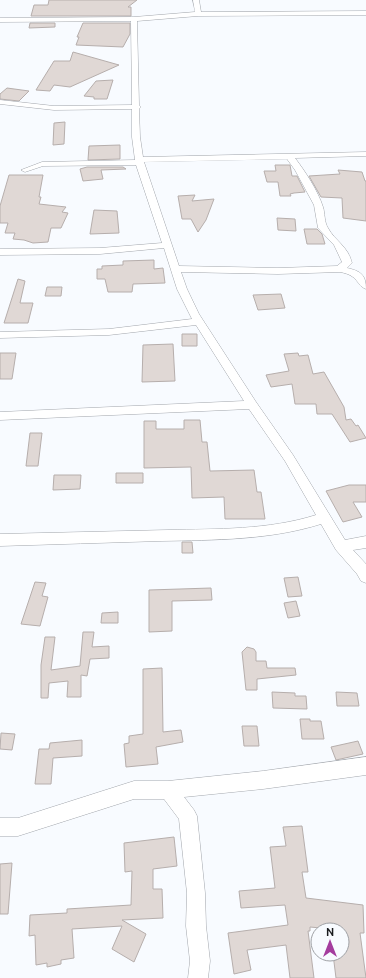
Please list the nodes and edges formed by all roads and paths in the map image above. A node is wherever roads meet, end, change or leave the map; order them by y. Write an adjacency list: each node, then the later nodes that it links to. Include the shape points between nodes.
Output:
1 (196, 0): 3 (street)
2 (366, 13): 3 (street)
3 (198, 14): 4 (street)
4 (134, 19): 5 (street); 7 (street)
5 (0, 20)
6 (0, 102): 7 (street, via 54,108)
7 (136, 107): 10 (street)
8 (366, 154): 9 (street)
9 (289, 156): 10 (street); 15 (street, via 318,205 323,228 336,241 346,258 347,262)
10 (139, 161): 11 (street, via 42,164); 12 (street)
11 (25, 170)
12 (167, 245): 13 (street, via 100,251); 14 (street)
13 (0, 252)
14 (175, 269): 15 (street, via 278,272); 17 (street, via 182,289)
15 (340, 269): 16 (street, via 352,272)
16 (366, 286)
17 (199, 321): 18 (street, via 109,332); 19 (street)
18 (0, 334)
19 (252, 405): 20 (street); 21 (street)
20 (0, 416)
21 (325, 517): 22 (street, via 297,526 261,531); 24 (street)
22 (0, 540)
23 (366, 542): 24 (street)
24 (341, 546): 25 (street, via 363,570)
25 (366, 577)
26 (366, 766): 27 (street)
27 (168, 790): 28 (street, via 134,790 18,827); 29 (street, via 188,816 196,893)
28 (0, 827)
29 (200, 972)

